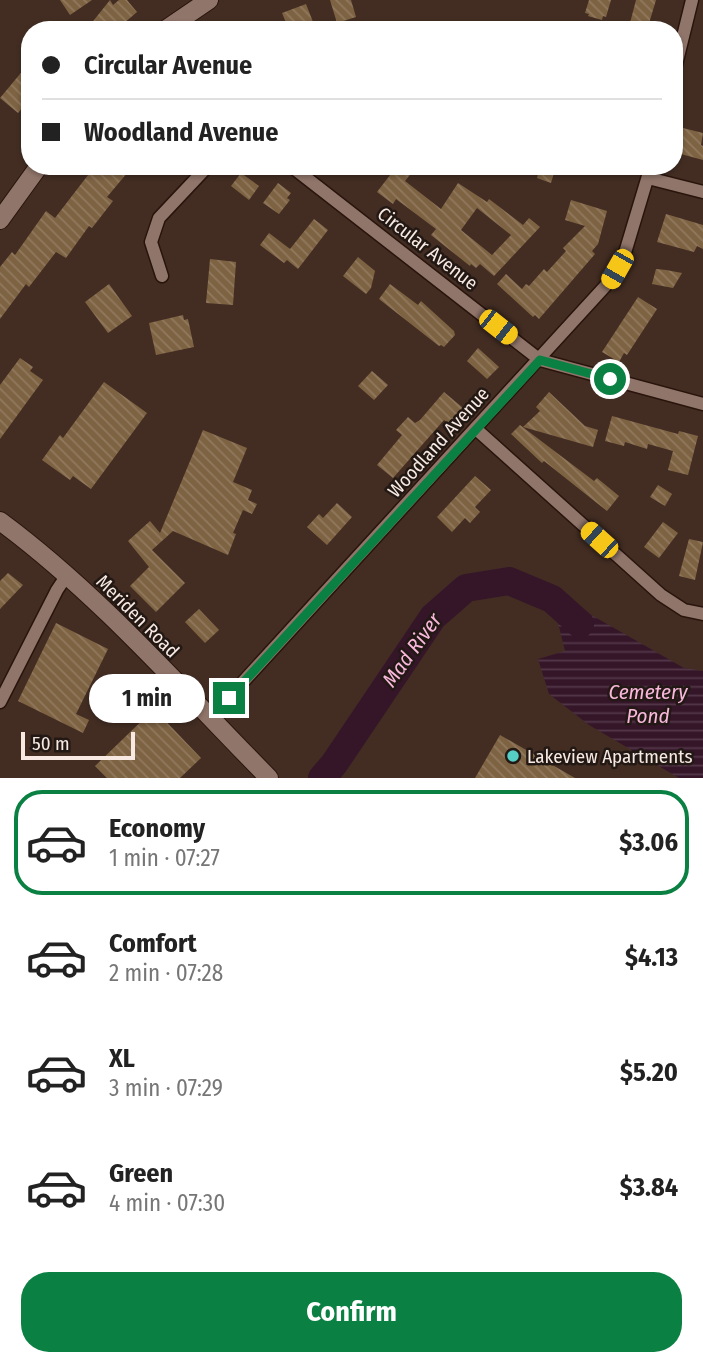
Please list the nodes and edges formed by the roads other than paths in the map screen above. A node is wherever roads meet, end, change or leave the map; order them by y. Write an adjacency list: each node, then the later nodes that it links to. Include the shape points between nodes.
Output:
1 (209, 0): 3 (main road)
2 (692, 0): 4 (street)
3 (179, 21)
4 (683, 36)
5 (32, 175): 11 (main road)
6 (200, 175): 12 (street, via 159,218 151,242)
7 (303, 175): 13 (street, Circular Avenue)
8 (649, 175): 13 (street, Woodland Avenue, via 624,256 609,282)
9 (658, 175): 10 (street)
10 (703, 192)
11 (0, 220)
12 (162, 276)
13 (540, 360): 14 (street, Circular Avenue); 15 (street, Woodland Avenue)
14 (703, 404)
15 (477, 429): 18 (street, via 661,595 684,610); 20 (street, Woodland Avenue)
16 (0, 522): 17 (main road, Meriden Road)
17 (67, 575): 19 (street); 20 (main road, Meriden Road)
18 (703, 614)
19 (0, 702)
20 (211, 718): 21 (main road, Meriden Road)
21 (269, 778)

